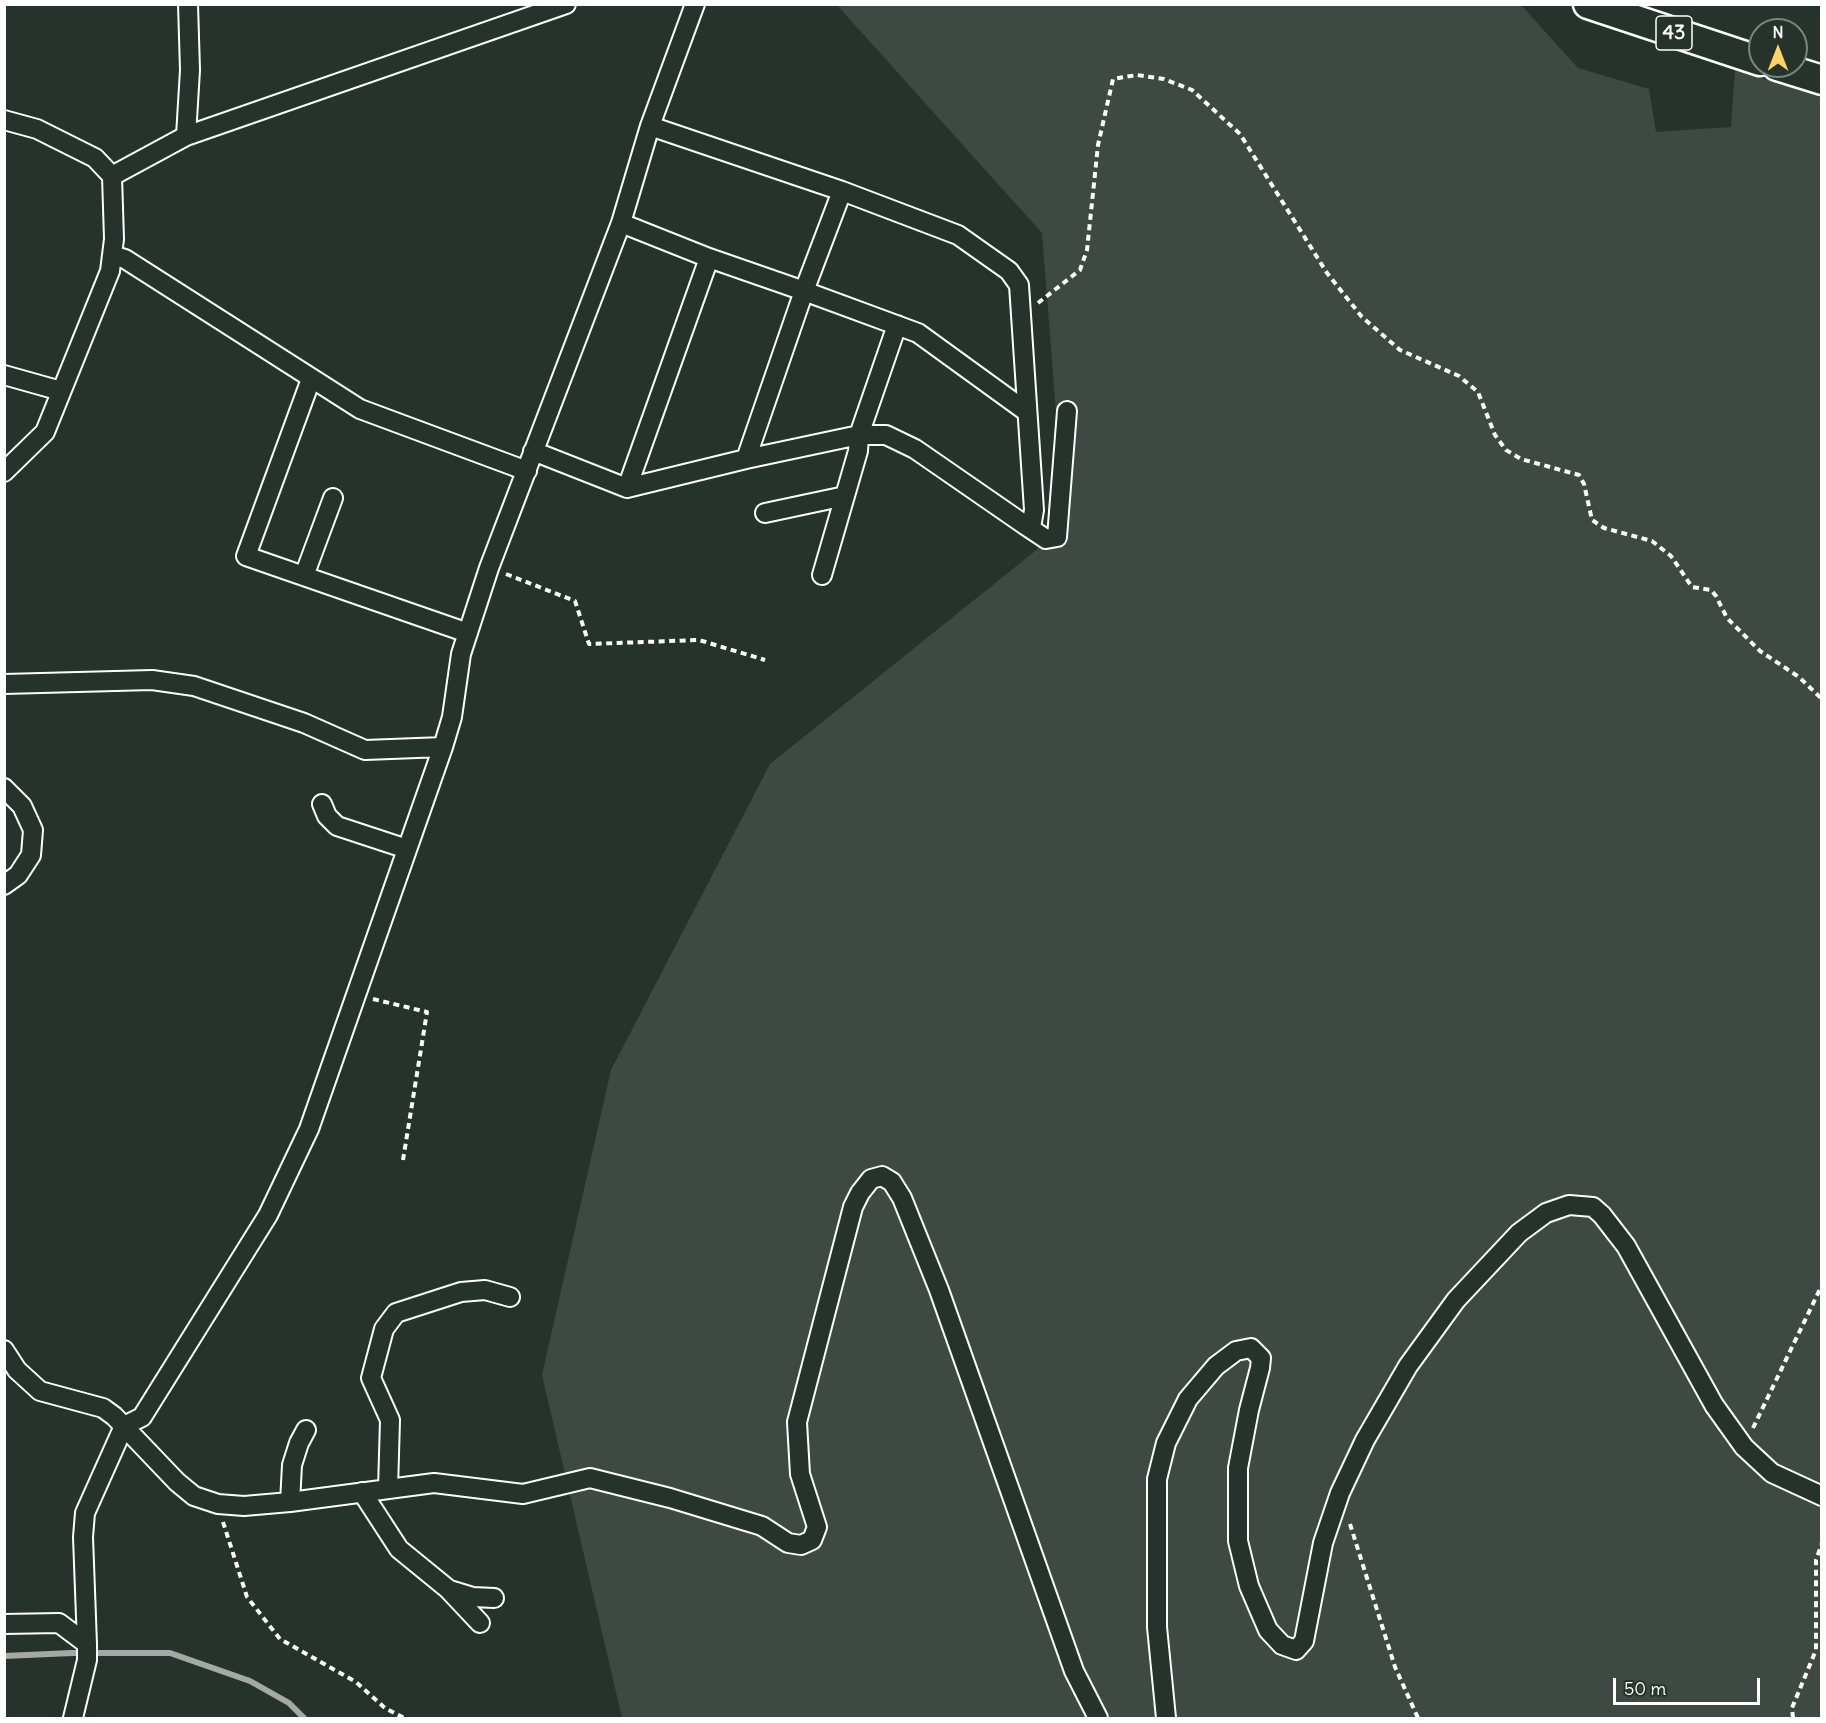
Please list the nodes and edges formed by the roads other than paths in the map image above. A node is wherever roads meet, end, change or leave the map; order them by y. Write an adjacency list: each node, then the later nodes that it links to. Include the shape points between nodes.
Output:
1 (188, 4): 8 (street)
2 (566, 4): 8 (street)
3 (695, 4): 7 (street)
4 (1588, 4): 5 (main road, 43)
5 (1748, 57)
6 (4, 120): 9 (street, via 37,129 95,158)
7 (650, 126): 10 (street); 11 (street)
8 (186, 136): 9 (street)
9 (112, 176): 12 (street)
10 (842, 191): 14 (street); 20 (street, via 958,235 1009,271 1019,285)
11 (621, 223): 13 (street); 22 (street)
12 (112, 255): 17 (street, via 125,259); 18 (street, via 110,271)
13 (710, 258): 14 (street); 26 (street)
14 (804, 291): 15 (street); 23 (street)
15 (897, 325): 20 (street, via 918,333); 21 (street)
16 (4, 375): 18 (street)
17 (311, 380): 24 (street, via 360,409); 32 (street, via 246,556)
18 (61, 391): 25 (street, via 45,432)
19 (1067, 411): 30 (street, via 1057,537 1046,539)
20 (1027, 412): 30 (street, via 1034,510 1032,522)
21 (859, 435): 23 (street); 27 (street); 30 (street, via 886,435 915,449)
22 (533, 451): 24 (street); 26 (street)
23 (746, 459): 26 (street)
24 (527, 471): 33 (street)
25 (4, 472)
26 (627, 488)
27 (845, 496): 29 (street); 31 (street)
28 (333, 498): 32 (street)
29 (765, 513)
30 (1025, 525)
31 (822, 575)
32 (304, 576): 33 (street)
33 (468, 633): 35 (street)
34 (4, 684): 35 (street, via 152,680 195,686 304,723 365,750)
35 (443, 747): 38 (street)
36 (4, 788): 39 (street, via 22,806 33,830 31,855 18,875)
37 (322, 804): 38 (street, via 337,826)
38 (406, 849): 42 (street, via 309,1129 267,1215 142,1417)
39 (4, 885)
40 (510, 1297): 44 (street, via 485,1290 460,1293 396,1313 384,1329 371,1378 390,1420)
41 (4, 1350): 42 (street, via 17,1370 40,1391 103,1408)
42 (124, 1426): 47 (street, via 195,1496 218,1504 244,1506); 52 (street, via 85,1513)
43 (306, 1430): 47 (street, via 292,1465)
44 (388, 1489): 45 (street); 54 (street, via 434,1483 523,1494 590,1478 762,1526 788,1543 801,1545 812,1540 817,1527 800,1474 797,1422 853,1207 871,1179 882,1176 892,1182 902,1198 935,1280 1074,1671)
45 (362, 1492): 47 (street); 48 (street, via 399,1549)
46 (1821, 1496): 55 (street, via 1772,1473 1744,1448 1714,1405 1626,1246 1593,1207 1569,1205 1546,1213 1519,1233 1456,1300 1408,1366 1340,1493 1323,1543 1305,1641 1296,1650 1282,1645 1268,1630 1249,1586 1238,1541 1238,1468 1261,1358 1251,1347 1236,1351 1216,1366 1188,1399 1166,1443 1157,1479 1157,1627)
47 (290, 1502)
48 (448, 1589): 49 (street, via 473,1597); 50 (street)
49 (494, 1598)
50 (480, 1623)
51 (4, 1624): 52 (street, via 58,1623)
52 (87, 1644): 53 (street)
53 (73, 1719)
54 (1098, 1719)
55 (1166, 1719)

